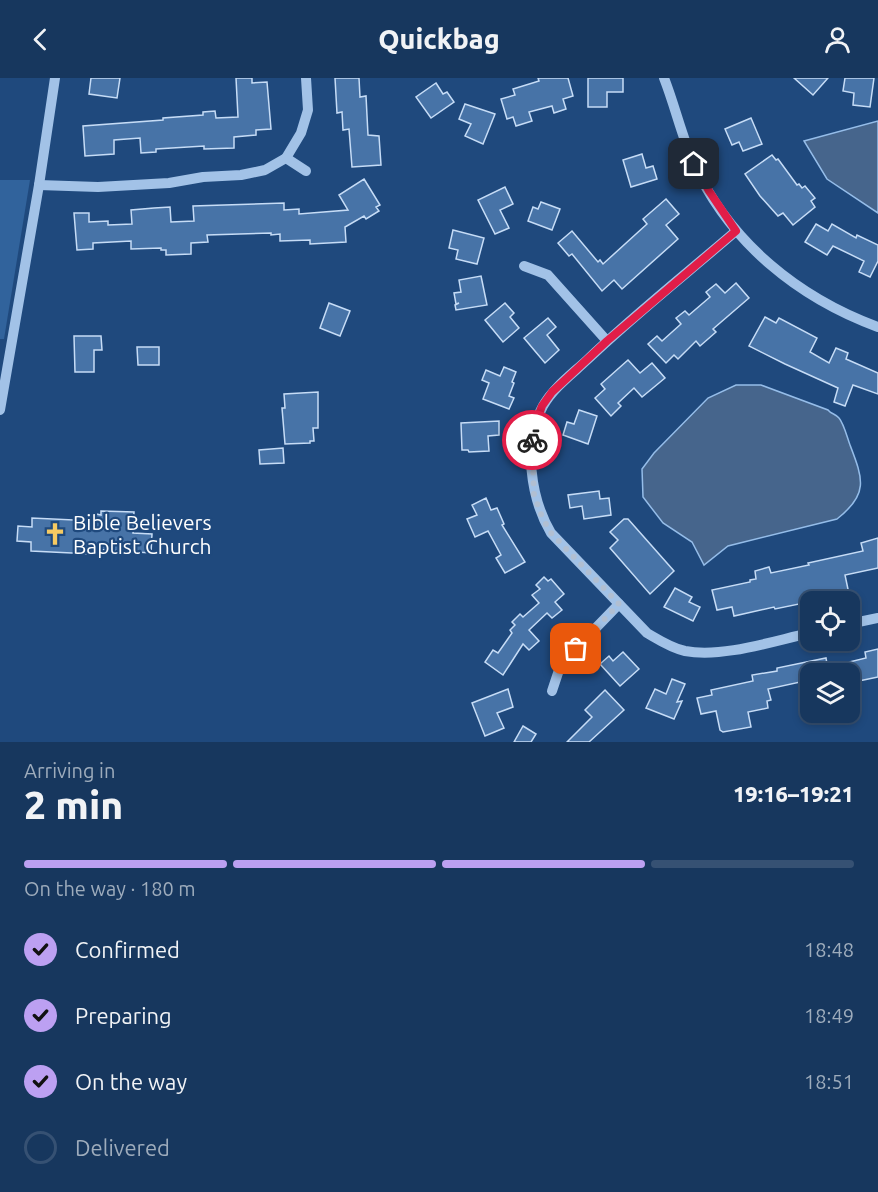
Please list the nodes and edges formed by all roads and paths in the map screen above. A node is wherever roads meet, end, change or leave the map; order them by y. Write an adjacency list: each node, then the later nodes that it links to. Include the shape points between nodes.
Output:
1 (54, 78): 6 (street)
2 (306, 78): 4 (street, via 308,111)
3 (664, 78): 7 (street, via 694,164)
4 (286, 158): 5 (street); 6 (street, via 265,170 169,183)
5 (306, 171)
6 (39, 185): 11 (street)
7 (736, 231): 9 (street, via 798,287 850,317); 10 (street)
8 (524, 266): 10 (street, via 548,275)
9 (878, 327)
10 (607, 341): 12 (street, via 552,392 542,406 531,447 534,495 542,517 551,533)
11 (0, 410)
12 (619, 604): 15 (street, via 647,633 685,651 723,651); 16 (street, via 561,664)
13 (878, 618): 14 (street)
14 (860, 622)
15 (800, 635)
16 (552, 691)

